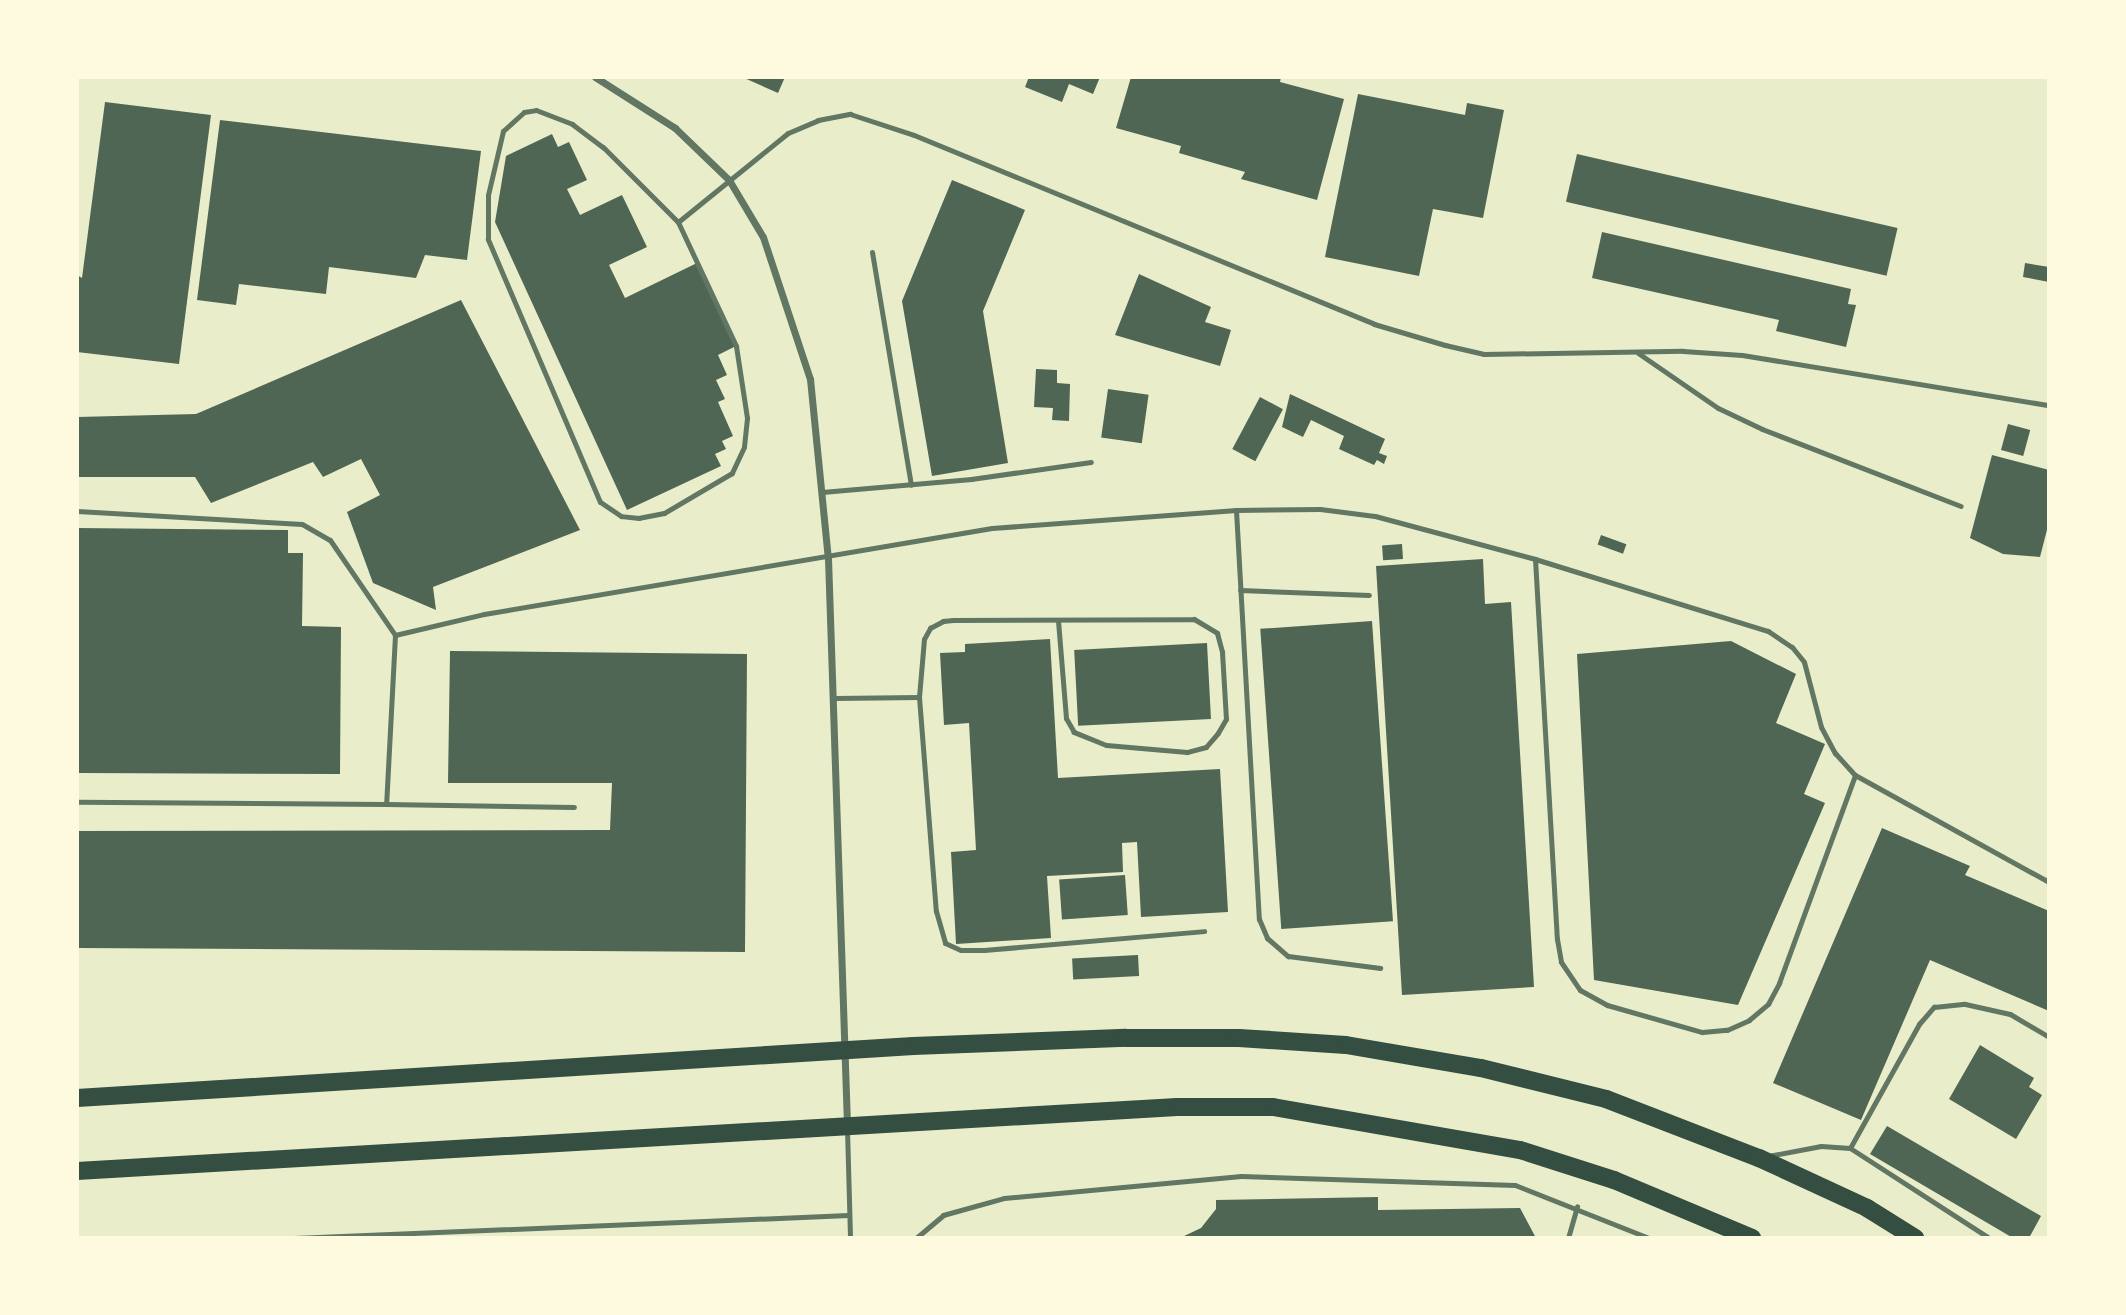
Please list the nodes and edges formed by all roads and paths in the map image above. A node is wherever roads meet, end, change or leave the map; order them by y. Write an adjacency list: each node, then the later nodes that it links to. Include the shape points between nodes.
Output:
1 (595, 77): 2 (street, via 675,128)
2 (729, 180): 3 (lane); 5 (lane, via 788,133 818,120 850,114 914,135 1410,337 1484,354); 9 (street, via 763,237 810,379)
3 (678, 222): 3 (lane, via 736,346 747,418 744,447 732,473 714,488 664,513 639,519 621,516 600,502 488,239 488,195 503,131 524,112 551,112 603,147)
4 (872, 252): 8 (lane)
5 (1638, 354): 6 (lane, via 1742,355); 10 (lane, via 1718,408 1762,429)
6 (2049, 405)
7 (1091, 461): 8 (lane)
8 (911, 485): 9 (lane)
9 (822, 492): 13 (street)
10 (1961, 506)
11 (1236, 510): 13 (lane, via 992,528); 14 (lane, via 1320,509 1374,516); 15 (lane)
12 (77, 511): 18 (lane, via 302,524 330,540)
13 (828, 558): 18 (lane, via 484,614); 20 (street)
14 (1535, 559): 21 (lane, via 1740,621 1792,647 1804,662 1821,727 1835,754); 21 (lane, via 1557,939 1564,970 1580,990 1607,1005 1702,1032 1749,1020 1768,1004 1779,983)
15 (1240, 590): 16 (lane); 27 (lane, via 1259,919 1267,938 1288,956)
16 (1369, 595)
17 (1058, 620): 17 (lane, via 1194,619 1206,624 1217,633 1222,652 1226,719 1218,733 1206,747 1187,752 1106,745 1074,732 1066,718); 19 (lane, via 938,623 925,639)
18 (395, 635): 23 (lane)
19 (919, 697): 20 (lane); 26 (lane, via 936,911 945,943 961,950 984,950)
20 (835, 698): 29 (street)
21 (1855, 775): 25 (lane)
22 (77, 802): 23 (lane)
23 (386, 804): 24 (lane)
24 (574, 807)
25 (2049, 882)
26 (1204, 931)
27 (1380, 968)
28 (2049, 1037): 32 (lane, via 2037,1026 1998,1011 1965,1004 1934,1007 1919,1024)
29 (847, 1049): 30 (main road); 31 (street); 33 (main road, via 1126,1038 1239,1038 1346,1045 1480,1068 1606,1099)
30 (77, 1098)
31 (847, 1126): 34 (main road); 36 (lane); 42 (main road, via 1177,1107 1273,1107 1520,1150 1614,1180)
32 (1850, 1148): 33 (lane, via 1821,1146); 44 (lane)
33 (1759, 1157): 43 (main road, via 1867,1208)
34 (77, 1171)
35 (1577, 1206): 37 (lane, via 1515,1185 1469,1180 1174,1179 1004,1198 943,1215); 40 (lane); 41 (lane)
36 (849, 1215): 38 (lane); 39 (lane)
37 (919, 1237)
38 (294, 1238)
39 (850, 1238)
40 (1568, 1238)
41 (1650, 1238)
42 (1752, 1238)
43 (1915, 1238)
44 (1989, 1238)

